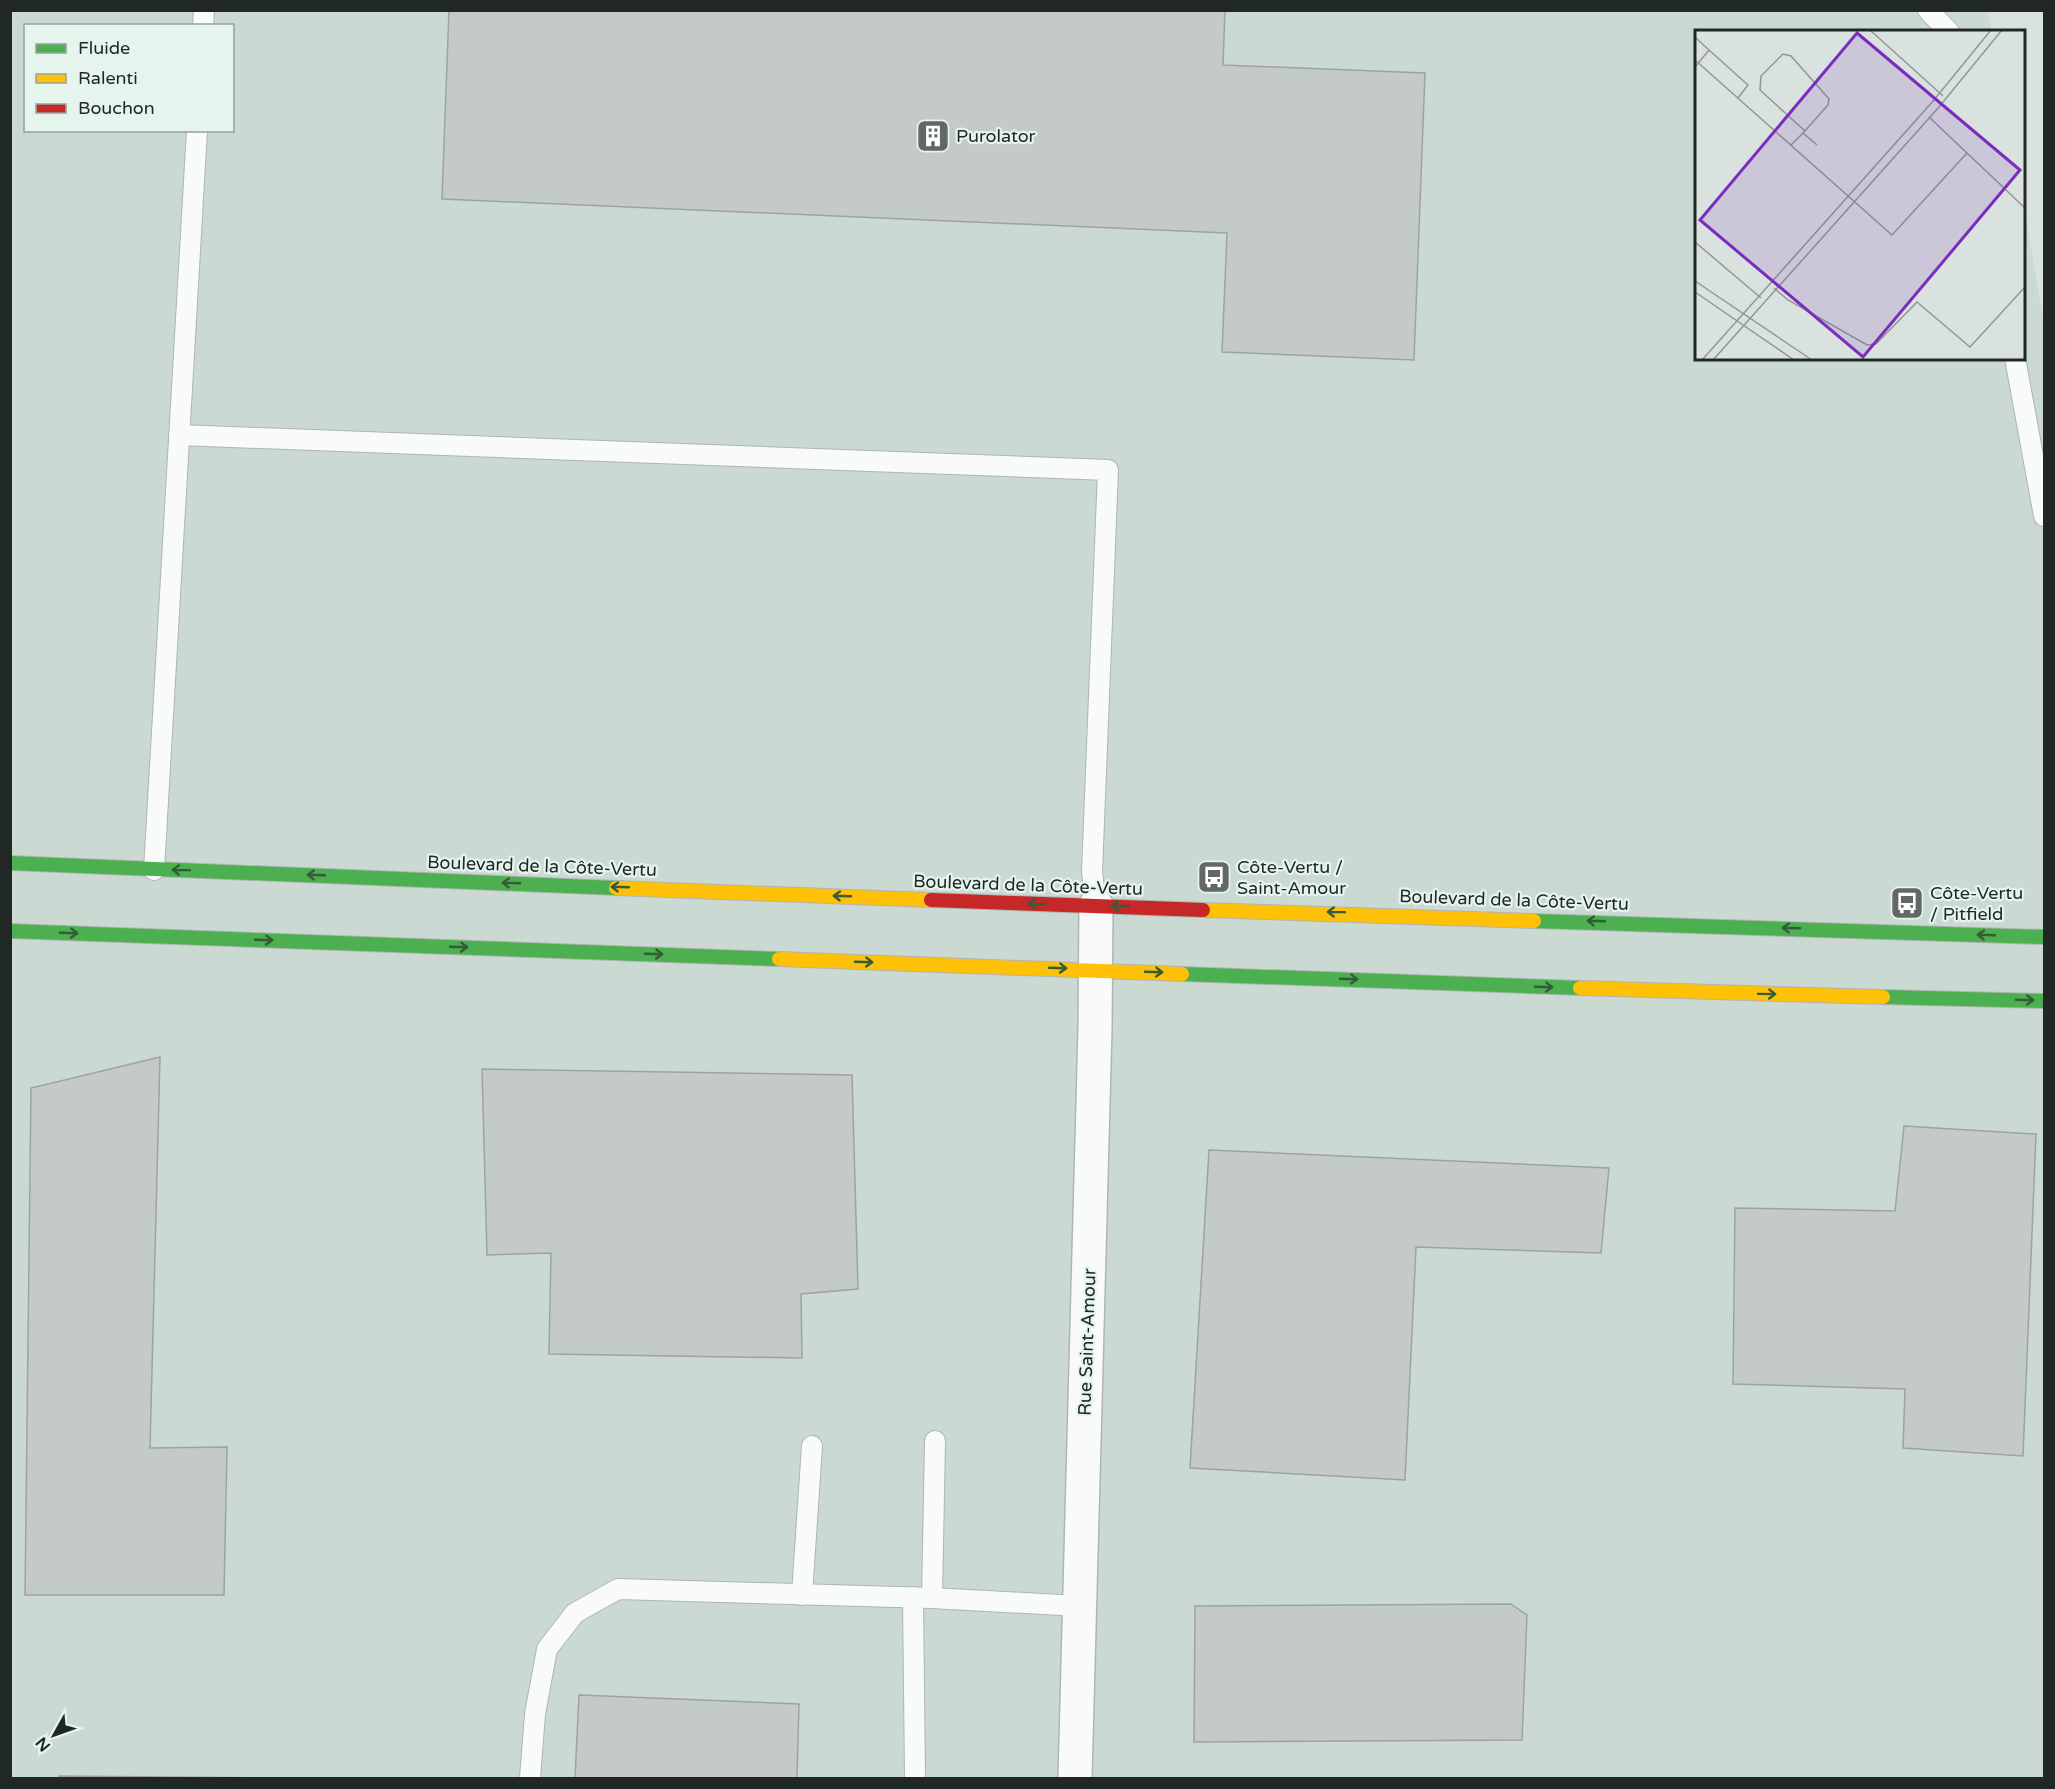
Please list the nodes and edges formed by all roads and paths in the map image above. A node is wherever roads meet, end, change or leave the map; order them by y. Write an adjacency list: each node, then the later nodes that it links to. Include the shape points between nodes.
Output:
1 (1928, 10): 2 (lane)
2 (1947, 30)
3 (197, 132): 5 (lane)
4 (2015, 360): 6 (lane)
5 (179, 435): 8 (lane); 9 (lane, via 1108,470 1092,872)
6 (2044, 516)
7 (10, 863): 8 (street, Boulevard de la Côte-Vertu)
8 (153, 870): 9 (street, Boulevard de la Côte-Vertu, one-way to 8)
9 (1096, 905): 11 (street, Boulevard de la Côte-Vertu, one-way to 9); 12 (street, Rue Saint-Amour)
10 (10, 931): 12 (street, one-way to 12)
11 (2044, 937)
12 (1096, 969): 13 (street, one-way to 13, via 1709,993); 18 (street, Rue Saint-Amour)
13 (2044, 1001)
14 (935, 1441): 17 (lane)
15 (812, 1446): 16 (lane)
16 (802, 1595): 17 (lane); 19 (lane, via 618,1589 575,1613 547,1648 535,1714)
17 (923, 1598): 18 (lane); 20 (lane)
18 (1079, 1606): 21 (street, Rue Saint-Amour)
19 (530, 1779)
20 (915, 1779)
21 (1075, 1779)

